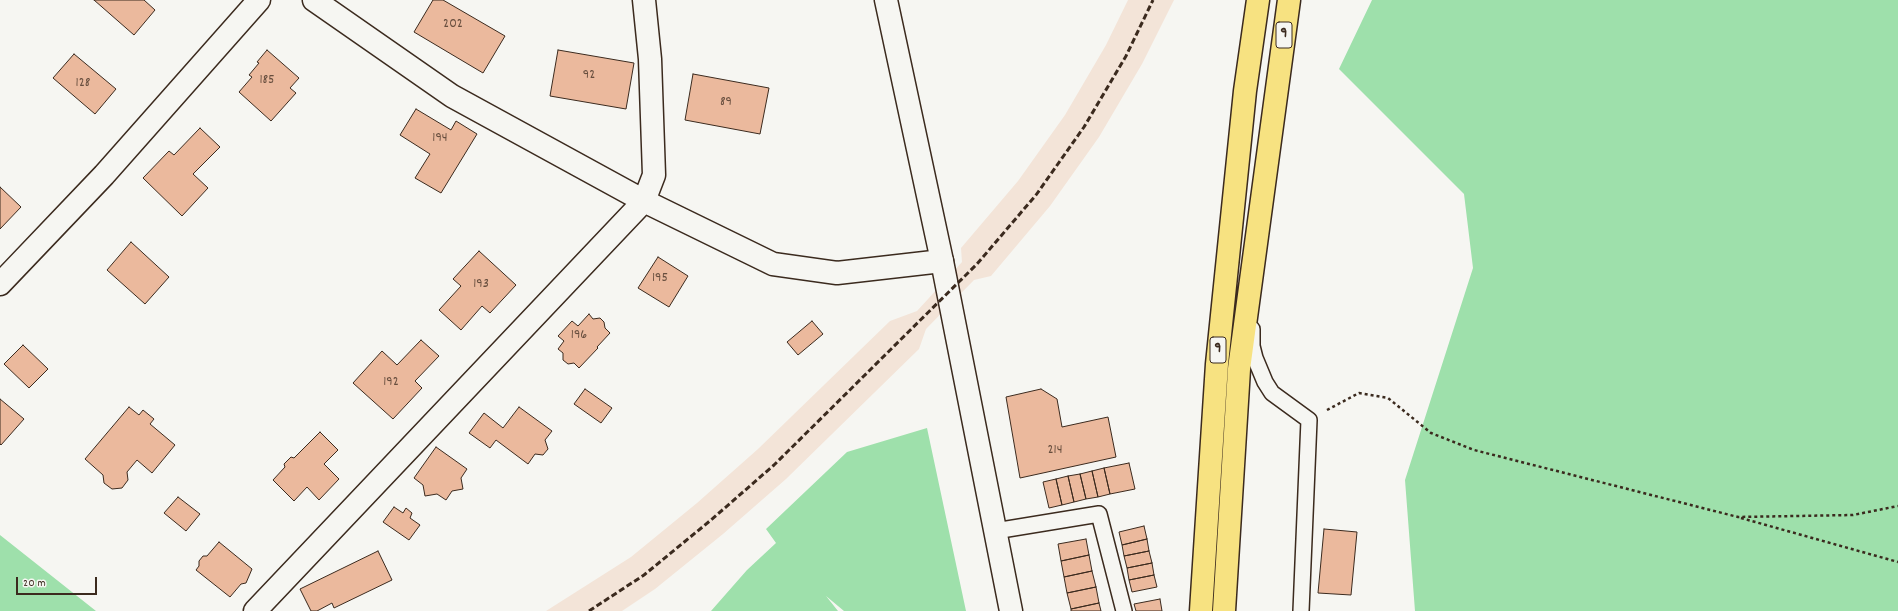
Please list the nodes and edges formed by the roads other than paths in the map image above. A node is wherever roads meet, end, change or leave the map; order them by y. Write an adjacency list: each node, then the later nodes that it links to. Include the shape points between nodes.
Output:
1 (259, 0): 10 (street, via 104,175)
2 (314, 0): 7 (street, via 452,96)
3 (644, 0): 7 (street, via 650,59 654,175)
4 (886, 0): 8 (street)
5 (1258, 0): 15 (main road, 9, via 1245,91 1216,364)
6 (1289, 0): 9 (main road, 9)
7 (644, 201): 8 (street, via 773,264 837,273); 12 (street)
8 (942, 261): 11 (street)
9 (1253, 264): 16 (main road, 9, via 1239,370); 17 (lane, via 1252,346 1257,364 1272,393 1309,420)
10 (0, 284)
11 (995, 531): 13 (street); 14 (lane, via 1099,514)
12 (254, 611)
13 (1011, 611)
14 (1124, 611)
15 (1201, 611)
16 (1224, 611)
17 (1301, 611)

